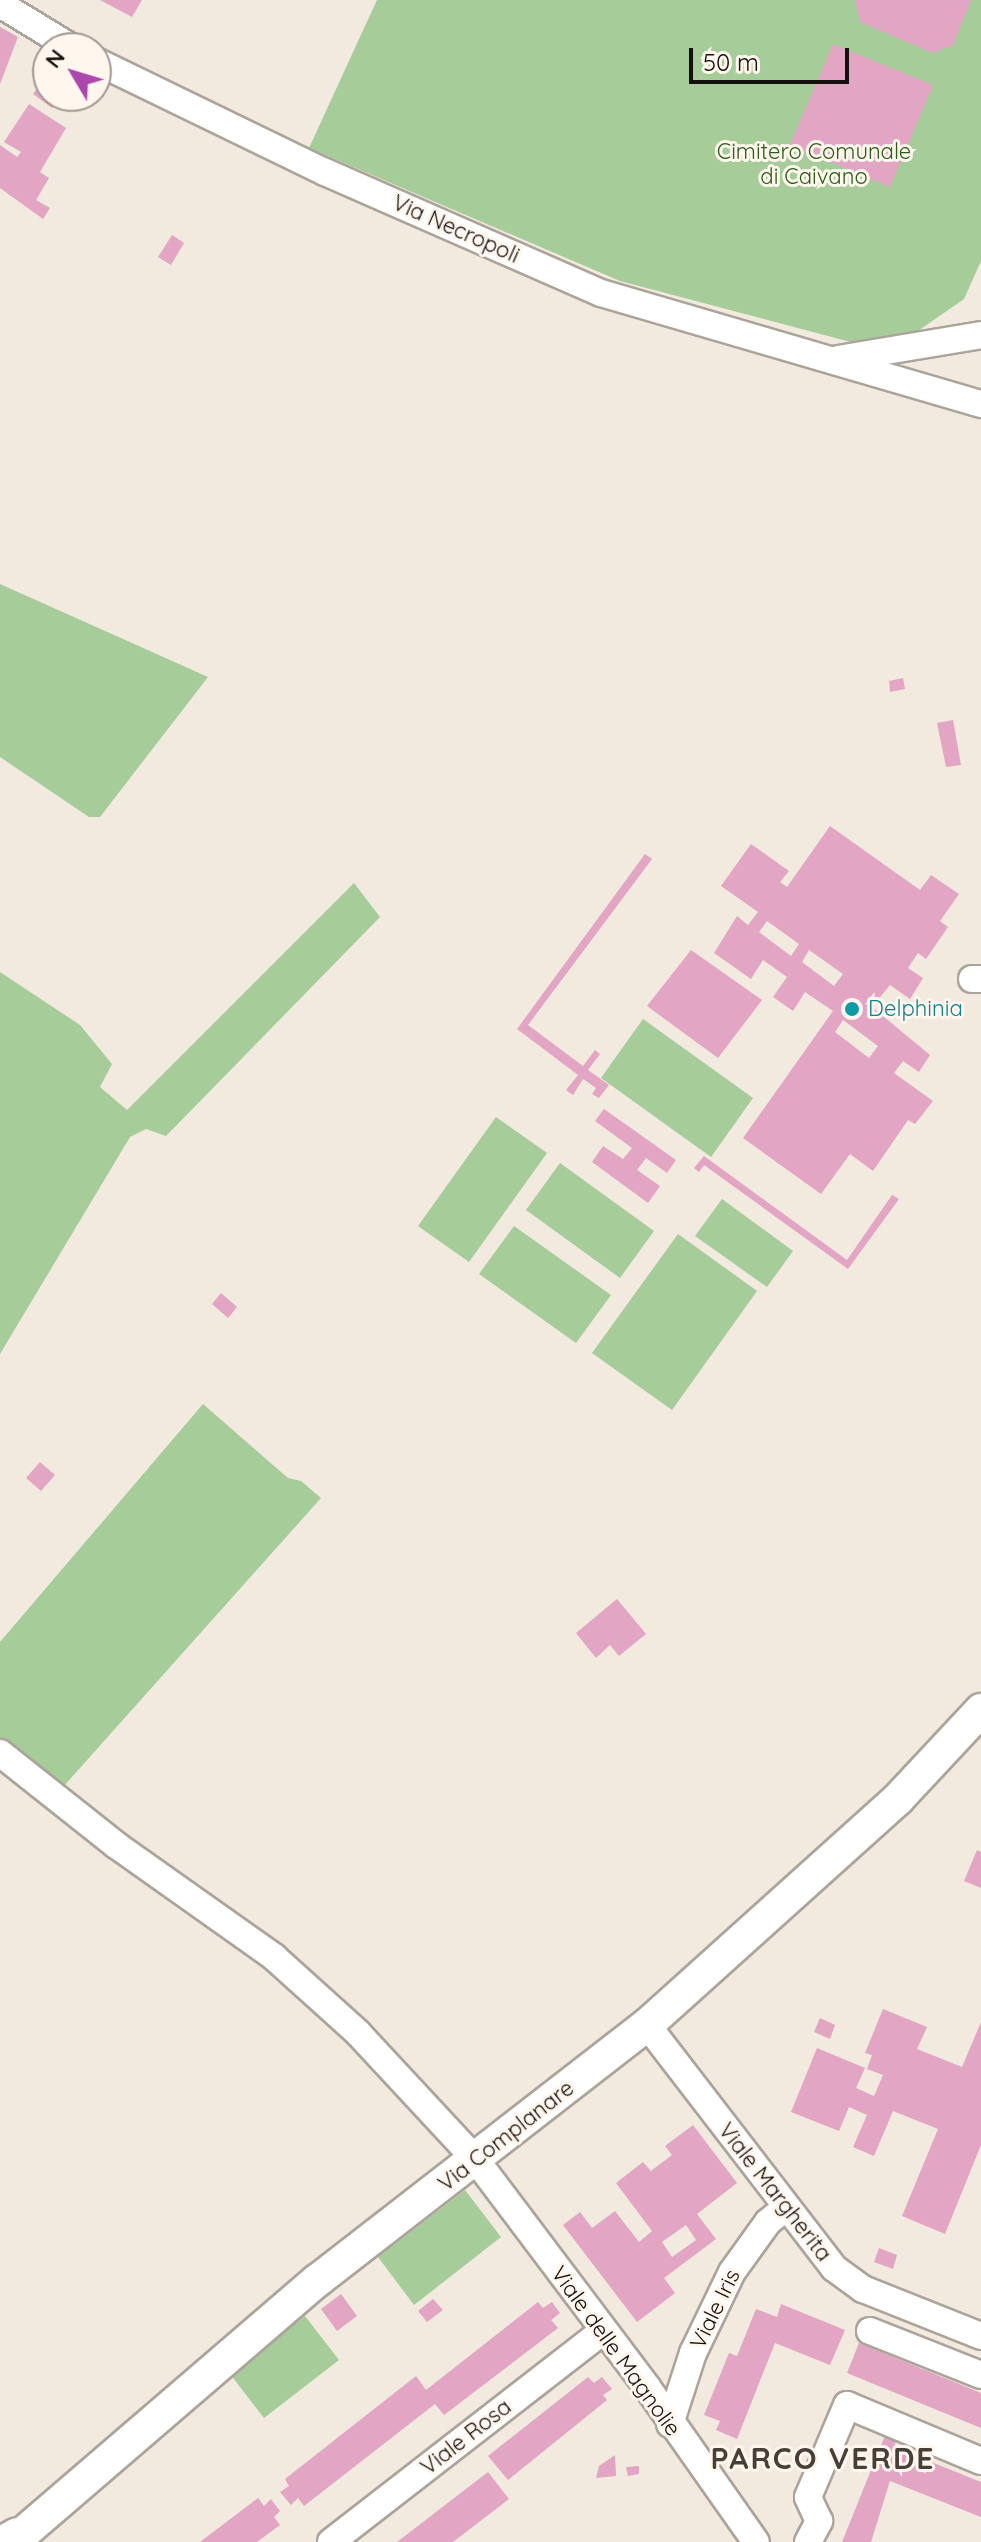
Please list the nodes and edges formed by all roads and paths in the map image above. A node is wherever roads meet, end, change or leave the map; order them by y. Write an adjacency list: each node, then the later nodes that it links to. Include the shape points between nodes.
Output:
1 (0, 4): 2 (street)
2 (46, 32)
3 (112, 69): 5 (street, Via Necropoli, via 325,172 601,293)
4 (981, 335): 5 (street, Via Necropoli, via 926,348)
5 (830, 359): 6 (street, Via Necropoli, via 851,370)
6 (981, 404)
7 (981, 1710): 9 (main road, Via Complanare, via 898,1799)
8 (0, 1753): 10 (street, Viale delle Magnolie, via 116,1845 274,1957 358,2033)
9 (647, 2025): 10 (main road, Via Complanare); 11 (street, Viale Margherita)
10 (476, 2160): 13 (street, Viale delle Magnolie); 18 (main road, Via Complanare, via 318,2280)
11 (784, 2209): 14 (street, Viale Margherita, via 848,2279); 16 (street, Viale Iris, via 768,2222 732,2272 693,2353)
12 (870, 2331): 15 (street)
13 (602, 2332): 16 (street, Viale delle Magnolie); 20 (street, Viale Rosa)
14 (980, 2333)
15 (981, 2375)
16 (670, 2424): 19 (street, Viale delle Magnolie)
17 (981, 2461): 21 (street, via 847,2405 808,2497 819,2521)
18 (13, 2540)
19 (752, 2540)
20 (331, 2542)
21 (808, 2542)

